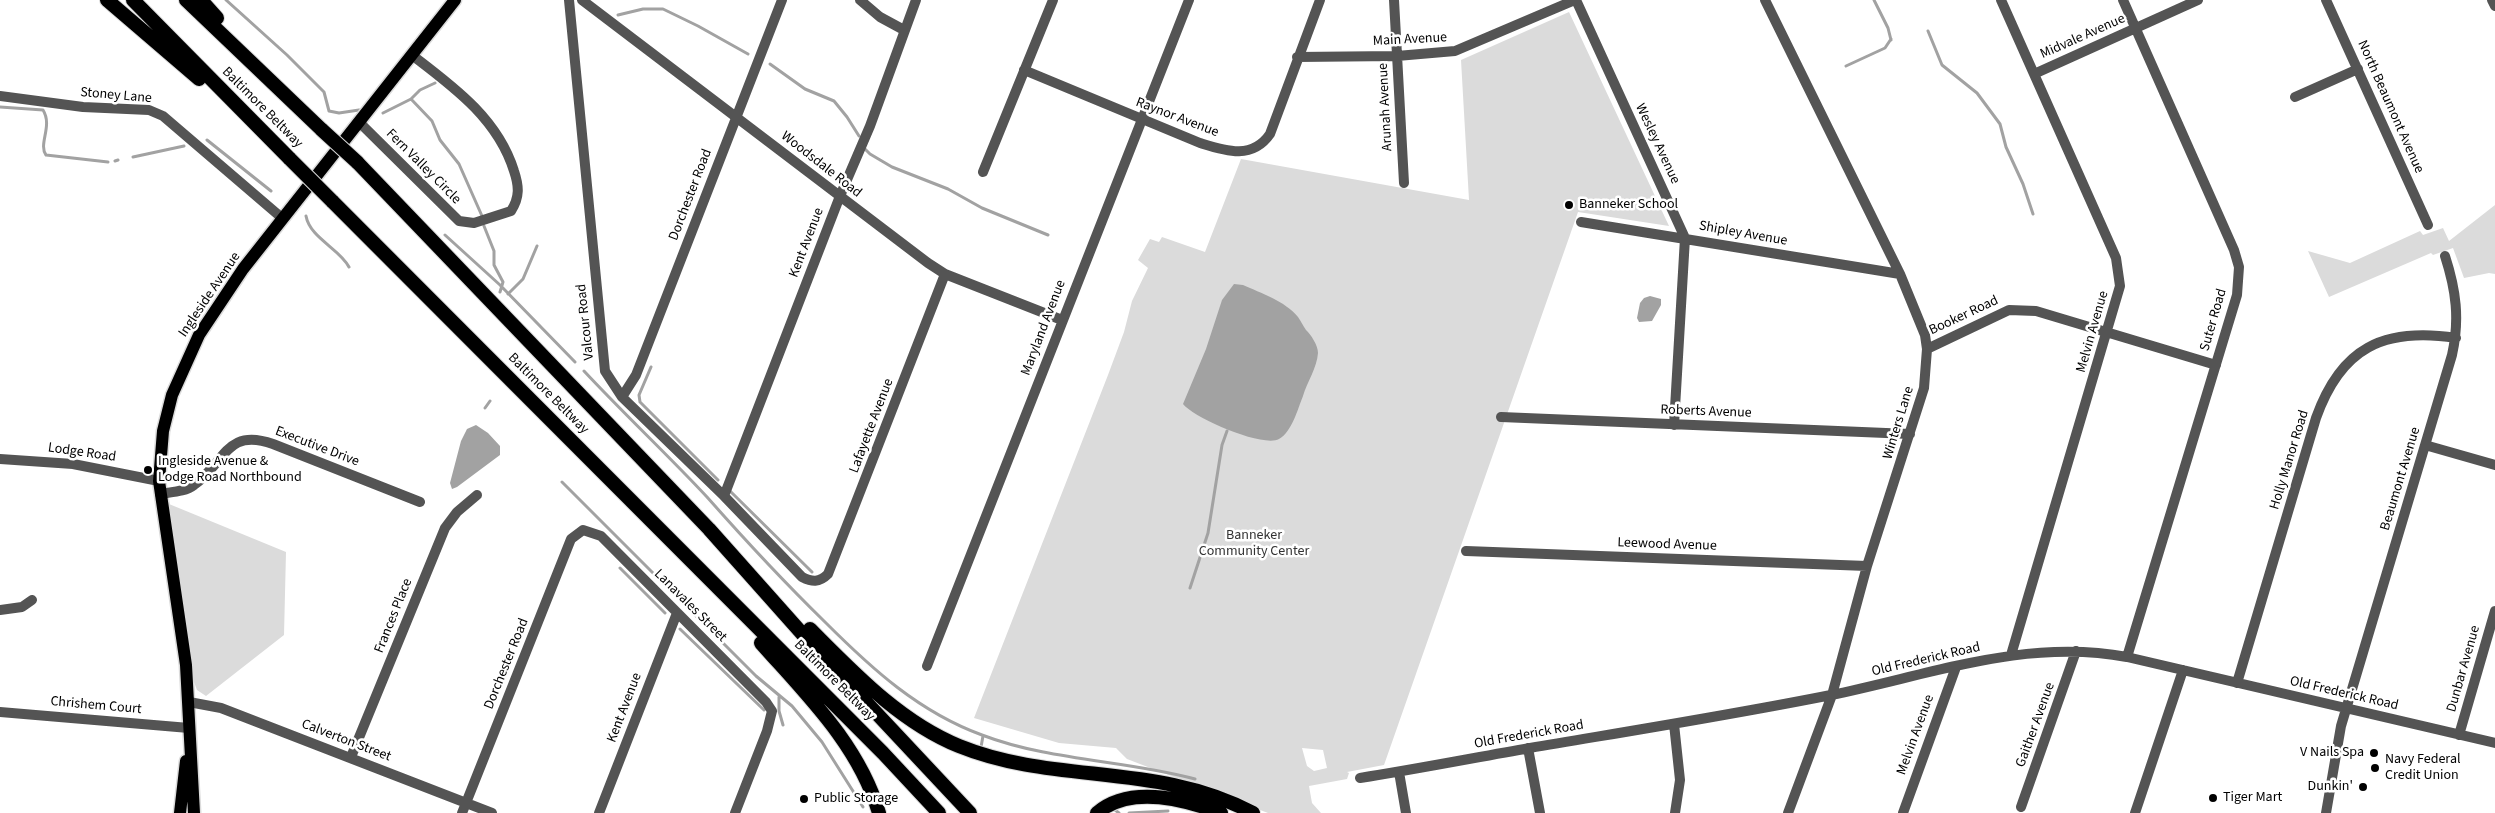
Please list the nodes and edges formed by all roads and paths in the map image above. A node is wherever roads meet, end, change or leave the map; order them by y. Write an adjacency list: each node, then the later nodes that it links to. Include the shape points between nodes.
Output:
1 (106, 0): 37 (highway)
2 (133, 0): 37 (highway, Baltimore Beltway)
3 (186, 0): 33 (highway, Baltimore Beltway)
4 (201, 0): 33 (highway)
5 (455, 0): 25 (main road, Ingleside Avenue)
6 (569, 0): 53 (street, Valcour Road, via 602,358 610,382)
7 (582, 0): 34 (street, Woodsdale Road)
8 (782, 0): 34 (street, Dorchester Road)
9 (860, 0): 24 (street, via 880,17)
10 (916, 0): 24 (street, Kent Avenue)
11 (1052, 0): 29 (street)
12 (1188, 0): 35 (street, Maryland Avenue)
13 (1320, 0): 27 (street, Raynor Avenue)
14 (1394, 0): 26 (street, Arunah Avenue)
15 (1576, 0): 26 (street, Main Avenue, via 1456,51); 44 (street, Wesley Avenue)
16 (1765, 0): 47 (street, Winters Lane)
17 (2001, 0): 30 (street, Melvin Avenue)
18 (2123, 0): 23 (street, Suter Road)
19 (2198, 0): 23 (street, Midvale Avenue)
20 (2326, 0): 28 (street, North Beaumont Avenue)
21 (2492, 0): 22 (street)
22 (2495, 6)
23 (2136, 28): 30 (street, Midvale Avenue); 52 (street, Suter Road, via 2239,267 2237,295)
24 (904, 30): 40 (street, Kent Avenue, via 870,126)
25 (412, 55): 36 (main road, Ingleside Avenue); 36 (street, Fern Valley Circle, via 473,106 501,140 510,157 518,188 518,197 511,211 474,223 459,221)
26 (1397, 56): 27 (street, Main Avenue); 39 (street, Arunah Avenue)
27 (1297, 57): 35 (street, Raynor Avenue, via 1270,134 1263,145 1255,149 1218,148)
28 (2358, 69): 32 (street); 43 (street, North Beaumont Avenue)
29 (1024, 70): 35 (street, Raynor Avenue); 38 (street)
30 (2034, 74): 49 (street, Melvin Avenue, via 2118,265 2120,286)
31 (0, 96): 41 (street, Stoney Lane, via 83,107 149,110 163,116)
32 (2295, 97)
33 (289, 99): 66 (highway, Baltimore Beltway, bridge, via 357,162)
34 (736, 116): 40 (street, Woodsdale Road); 53 (street, Dorchester Road, via 636,375)
35 (1141, 120): 48 (street, Maryland Avenue)
36 (358, 122): 41 (main road, Ingleside Avenue)
37 (265, 134): 67 (highway, Baltimore Beltway, bridge)
38 (983, 172)
39 (1404, 184)
40 (840, 196): 46 (street, Woodsdale Road); 63 (street, Kent Avenue)
41 (282, 218): 60 (main road, Ingleside Avenue, via 210,316 188,357 166,418)
42 (1581, 222): 44 (street, Shipley Avenue)
43 (2428, 225)
44 (1685, 238): 47 (street, Shipley Avenue); 55 (street, Wesley Avenue)
45 (2445, 256): 50 (street, Beaumont Avenue, via 2457,302)
46 (945, 274): 48 (street, Woodsdale Road); 70 (street, Lafayette Avenue, via 838,552 828,574)
47 (1900, 274): 51 (street, Winters Lane, via 1917,312)
48 (1062, 320): 78 (street, Maryland Avenue)
49 (2107, 333): 51 (street, Booker Road, via 2036,311 2009,310); 52 (street, Booker Road); 76 (street, Melvin Avenue)
50 (2456, 338): 57 (street, Beaumont Avenue); 81 (street, Holly Manor Road, via 2423,334 2387,338 2358,353 2333,381 2316,418)
51 (1927, 349): 56 (street, Winters Lane, via 1924,388)
52 (2216, 365): 77 (street, Suter Road)
53 (622, 397): 63 (street, Valcour Road)
54 (1501, 417): 55 (street, Roberts Avenue)
55 (1674, 425): 56 (street, Roberts Avenue)
56 (1910, 434): 69 (street, Winters Lane)
57 (2426, 445): 59 (street); 84 (street, Beaumont Avenue)
58 (0, 459): 60 (street, Lodge Road, via 74,464)
59 (2495, 465)
60 (159, 480): 61 (main road, Ingleside Avenue)
61 (160, 494): 64 (street, Executive Drive, via 194,485 228,448 245,439 253,439 274,444); 83 (main road, Ingleside Avenue)
62 (477, 495): 91 (street, Frances Place, via 453,516 445,528)
63 (724, 496): 70 (street, Valcour Road, via 794,571 802,578)
64 (420, 502)
65 (582, 530): 74 (street, Lanavales Street, via 601,536); 94 (street, Dorchester Road, via 571,539)
66 (708, 530): 104 (highway, Baltimore Beltway); 107 (highway, via 873,690 941,738 981,754 1029,765 1164,781 1214,796)
67 (663, 532): 102 (highway, via 837,730 866,778); 103 (highway, Baltimore Beltway)
68 (1466, 551): 69 (street, Leewood Avenue)
69 (1867, 566): 82 (street, Winters Lane)
70 (816, 582)
71 (32, 600): 72 (street, via 22,607)
72 (0, 610)
73 (2495, 611): 88 (street, Dunbar Avenue)
74 (677, 613): 100 (street, Kent Avenue); 101 (street, Lanavales Street, via 766,702 772,712)
75 (2076, 651): 76 (street, Old Frederick Road); 77 (street, Old Frederick Road); 95 (street, Gaither Avenue)
76 (2011, 655): 79 (street, Old Frederick Road)
77 (2127, 657): 80 (street, Old Frederick Road)
78 (927, 666)
79 (1956, 667): 82 (street, Old Frederick Road); 112 (street, Melvin Avenue)
80 (2183, 670): 81 (street, Old Frederick Road); 113 (street)
81 (2237, 682): 84 (street, Old Frederick Road)
82 (1832, 695): 86 (street, Old Frederick Road); 111 (street, Winters Lane)
83 (189, 702): 87 (main road, Ingleside Avenue); 91 (street, Calverton Street, via 221,708)
84 (2346, 708): 88 (street, Old Frederick Road); 114 (street, Beaumont Avenue)
85 (0, 712): 87 (street, Chrishem Court)
86 (1674, 724): 90 (street, Old Frederick Road); 110 (street, via 1680,780)
87 (189, 728): 96 (main road, Ingleside Avenue); 97 (main road, Ingleside Avenue)
88 (2459, 735): 89 (street, Old Frederick Road)
89 (2495, 743)
90 (1528, 748): 92 (street, Old Frederick Road); 109 (street)
91 (351, 756): 94 (street, Calverton Street)
92 (1400, 772): 93 (street, Old Frederick Road); 108 (street)
93 (1360, 778)
94 (466, 803): 98 (street, Dorchester Road); 99 (street, Calverton Street)
95 (2021, 807)
96 (180, 813)
97 (194, 813)
98 (462, 813)
99 (492, 813)
100 (599, 813)
101 (736, 813)
102 (879, 813)
103 (939, 813)
104 (970, 813)
105 (1097, 813): 106 (highway, via 1118,802 1135,798 1198,805)
106 (1221, 813)
107 (1253, 813)
108 (1406, 813)
109 (1540, 813)
110 (1675, 813)
111 (1788, 813)
112 (1903, 813)
113 (2135, 813)
114 (2326, 813)

